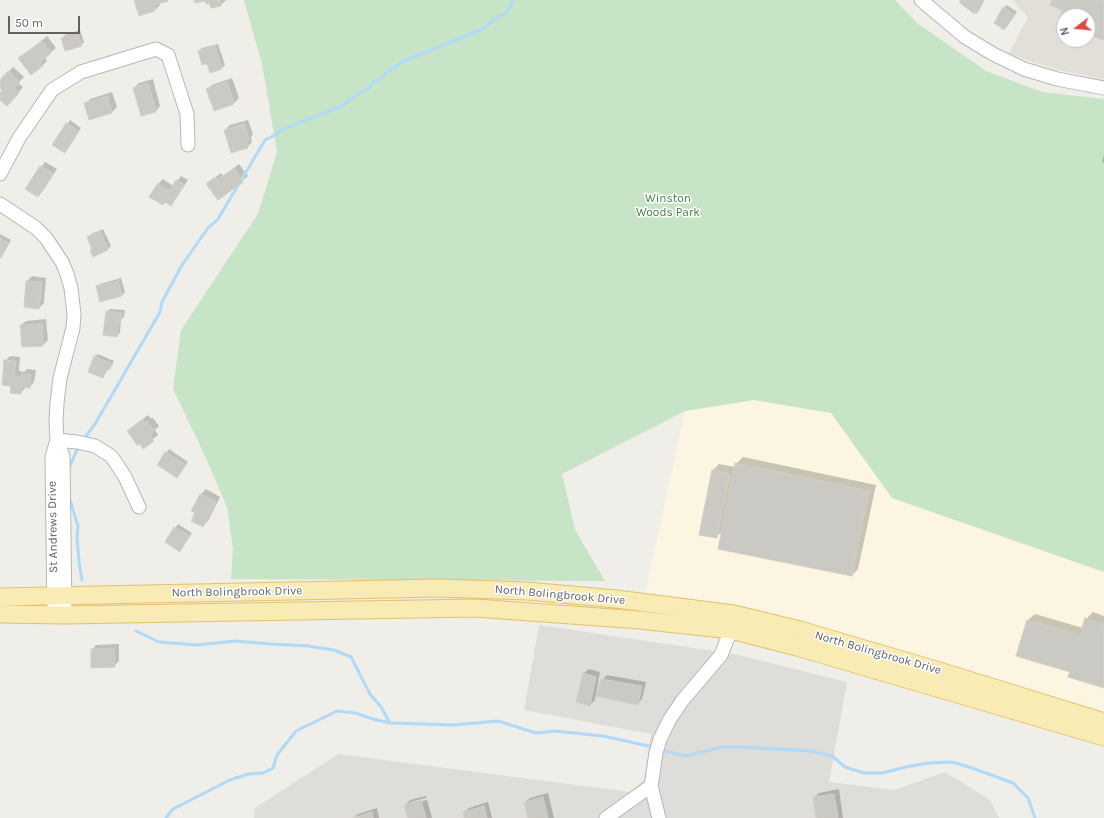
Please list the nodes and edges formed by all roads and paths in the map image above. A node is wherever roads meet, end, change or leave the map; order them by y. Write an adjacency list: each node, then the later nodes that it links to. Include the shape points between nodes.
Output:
1 (921, 0): 2 (street, via 965,37 1024,69)
2 (1104, 88)
3 (188, 145): 4 (street, via 187,114 168,55 156,49 81,72 52,90 19,138)
4 (0, 174)
5 (0, 204): 6 (street, St Andrews Drive, via 36,228 46,238 62,262 71,288 74,321 58,391)
6 (57, 440): 7 (street, via 95,446 111,456 125,477); 8 (street, St Andrews Drive, via 63,456)
7 (139, 507)
8 (59, 596): 9 (main road, North Bolingbrook Drive); 11 (street, St Andrews Drive); 13 (main road, North Bolingbrook Drive, via 438,588 528,591 616,599 734,614 800,630)
9 (0, 597)
10 (0, 614): 11 (main road, North Bolingbrook Drive)
11 (59, 615): 12 (main road, North Bolingbrook Drive, via 475,608 640,620)
12 (731, 630): 14 (main road, North Bolingbrook Drive); 15 (street, via 721,655 670,719 656,753)
13 (1104, 722)
14 (1104, 737)
15 (651, 786): 16 (street); 17 (street)
16 (606, 818)
17 (659, 818)

